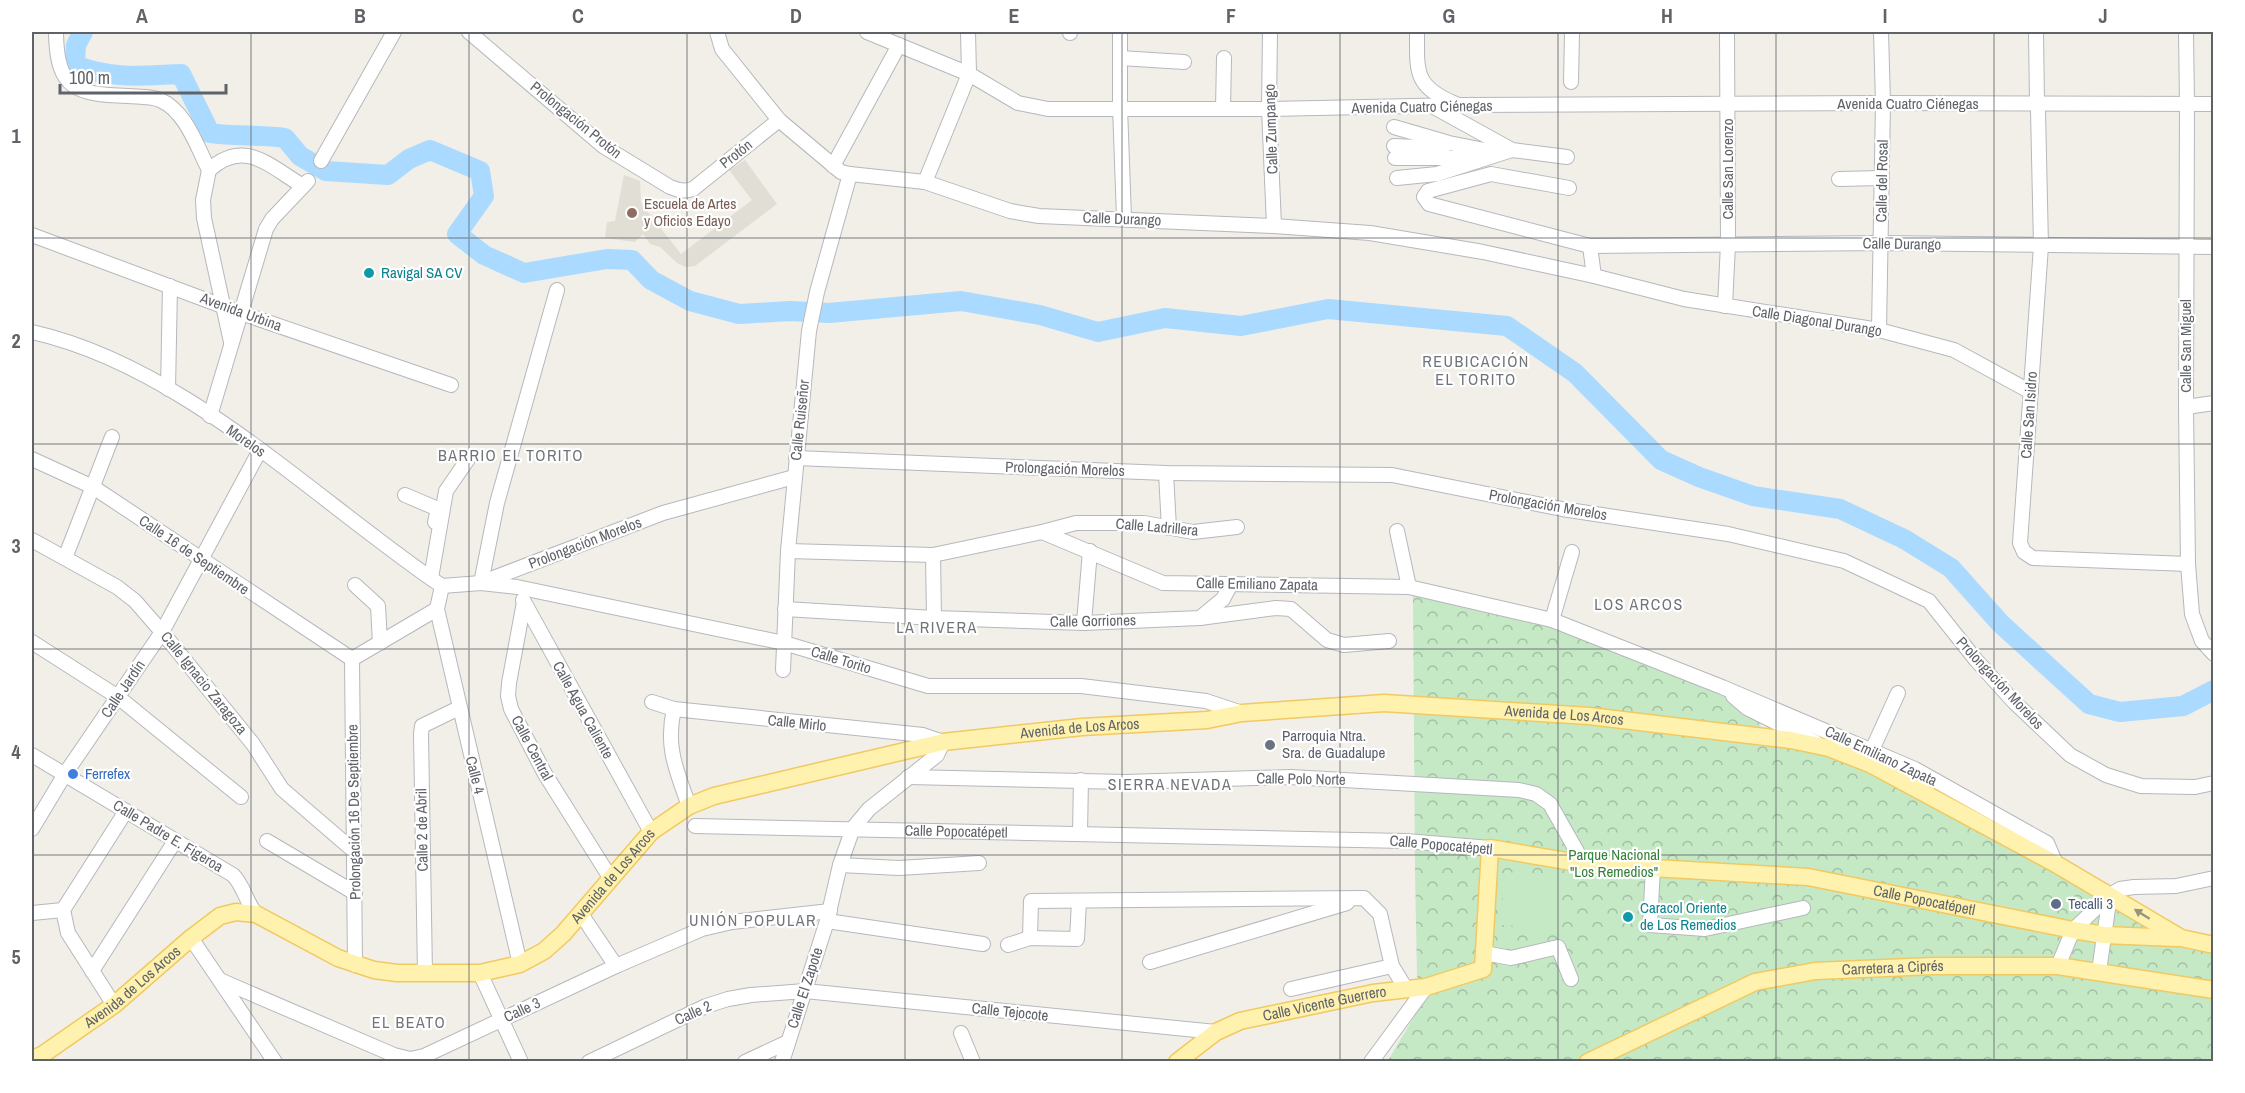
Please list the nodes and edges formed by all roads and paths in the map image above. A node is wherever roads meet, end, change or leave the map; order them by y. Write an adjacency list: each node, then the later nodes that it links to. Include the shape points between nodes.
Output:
1 (52, 32): 39 (street, via 58,66 75,88 88,93 160,100 182,120)
2 (394, 32): 37 (street)
3 (469, 32): 46 (street, Prolongación Protón, via 603,146 670,188)
4 (717, 32): 31 (street, Calle Durango, via 722,49)
5 (867, 32): 15 (street, Avenida Cuatro Ciénegas)
6 (968, 32): 19 (street)
7 (1120, 32): 16 (street)
8 (1270, 32): 30 (street, Calle Zumpango)
9 (1417, 32): 25 (street, via 1417,66 1424,84 1438,96)
10 (1572, 32): 20 (street)
11 (1727, 32): 22 (street, Calle San Lorenzo)
12 (1881, 32): 21 (street, Calle del Rosal)
13 (2036, 32): 28 (street, Calle San Isidro)
14 (2186, 32): 23 (street, Calle San Miguel)
15 (899, 45): 19 (street, Avenida Cuatro Ciénegas); 38 (street)
16 (1120, 58): 18 (street); 27 (street)
17 (1224, 58): 29 (street)
18 (1184, 62)
19 (969, 74): 27 (street, Avenida Cuatro Ciénegas, via 1030,106); 44 (street)
20 (1571, 82)
21 (1883, 103): 22 (street, Avenida Cuatro Ciénegas); 28 (street, Avenida Cuatro Ciénegas); 42 (street, Calle del Rosal)
22 (1728, 104): 25 (street, Avenida Cuatro Ciénegas); 51 (street, Calle San Lorenzo)
23 (2187, 104): 24 (street, Avenida Cuatro Ciénegas); 28 (street, Avenida Cuatro Ciénegas); 54 (street, Calle San Miguel)
24 (2214, 104)
25 (1461, 105): 26 (street, Avenida Cuatro Ciénegas)
26 (1433, 106): 30 (street, Avenida Cuatro Ciénegas); 34 (street)
27 (1120, 107): 29 (street, Avenida Cuatro Ciénegas); 47 (street)
28 (2037, 107): 53 (street, Calle San Isidro)
29 (1223, 109): 30 (street, Avenida Cuatro Ciénegas)
30 (1269, 109): 48 (street, Calle Zumpango)
31 (779, 120): 38 (street, Calle Durango); 46 (street, Protón)
32 (1394, 127): 33 (street)
33 (1449, 143): 34 (street); 36 (street, via 1440,148 1394,152)
34 (1506, 152): 35 (street); 36 (street)
35 (1567, 157)
36 (1486, 158): 41 (street, via 1437,174)
37 (321, 162)
38 (833, 166): 40 (street, Calle Durango)
39 (209, 170): 59 (street, via 204,218); 61 (street, via 230,156 244,154 306,183 266,229)
40 (850, 174): 44 (street, Calle Durango); 73 (street, Calle Ruiseñor, via 809,332)
41 (1397, 178)
42 (1882, 178): 43 (street); 50 (street, Calle del Rosal)
43 (1839, 179)
44 (926, 182): 47 (street, Calle Durango, via 1010,211 1039,216)
45 (1569, 188): 52 (street, Calle Durango, via 1491,174 1428,191 1424,197 1429,204)
46 (693, 189)
47 (1124, 218): 48 (street, Calle Durango)
48 (1274, 226): 56 (street, Calle Durango, via 1370,233)
49 (32, 235): 57 (street, Avenida Urbina)
50 (1881, 243): 51 (street, Calle Durango); 53 (street, Calle Durango); 62 (street, Calle del Rosal)
51 (1728, 244): 52 (street, Calle Durango); 60 (street, Calle San Lorenzo)
52 (1590, 246): 56 (street)
53 (2041, 246): 54 (street, Calle Durango); 67 (street, Calle San Isidro)
54 (2187, 246): 55 (street, Calle Durango); 69 (street, Calle San Miguel)
55 (2214, 247)
56 (1594, 276): 60 (street, Calle Diagonal Durango)
57 (170, 286): 59 (street, Avenida Urbina); 66 (street)
58 (557, 290): 93 (street, via 497,503)
59 (221, 305): 61 (street, Avenida Urbina); 64 (street)
60 (1725, 306): 62 (street, Calle Diagonal Durango)
61 (241, 313): 64 (street); 65 (street, Avenida Urbina)
62 (1879, 330): 67 (street, Calle Diagonal Durango, via 1954,350)
63 (32, 332): 66 (street, Morelos, via 110,358)
64 (231, 342): 70 (street)
65 (451, 385)
66 (168, 389): 70 (street, Morelos)
67 (2031, 392): 91 (street, Calle San Isidro, via 2020,543 2024,552 2033,558)
68 (2214, 402): 69 (street)
69 (2186, 407): 91 (street, Calle San Miguel)
70 (210, 416): 72 (street, Morelos)
71 (112, 436): 78 (street)
72 (260, 450): 90 (street, Calle Jardín); 92 (street, Morelos)
73 (796, 458): 76 (street, Prolongación Morelos); 77 (street, Calle Ruiseñor)
74 (32, 459): 78 (street, Calle 16 de Septiembre)
75 (468, 459): 92 (street, via 446,491)
76 (1166, 474): 81 (street); 127 (street, Prolongación Morelos, via 1392,475 1562,509 1728,534 1844,561 1929,601 2014,702 2070,755 2106,775 2141,786 2195,787)
77 (794, 477): 85 (street, Calle Ruiseñor); 93 (street, Prolongación Morelos, via 663,513)
78 (93, 487): 89 (street); 90 (street, Calle 16 de Septiembre)
79 (405, 495): 92 (street, via 438,509)
80 (1237, 527): 81 (street, Calle Ladrillera, via 1193,532)
81 (1169, 528): 83 (street, Calle Ladrillera, via 1144,523 1076,523)
82 (1397, 531): 97 (street)
83 (1042, 532): 86 (street, Calle Emiliano Zapata); 88 (street)
84 (32, 540): 89 (street, Calle Ignacio Zaragoza)
85 (788, 551): 88 (street); 100 (street, Calle Ruiseñor)
86 (1090, 551): 94 (street, Calle Emiliano Zapata, via 1163,583); 104 (street)
87 (1572, 552): 103 (street)
88 (933, 555): 101 (street)
89 (64, 558): 105 (street, Calle Ignacio Zaragoza, via 117,587)
90 (201, 560): 105 (street, Calle Jardín); 111 (street, Calle 16 de Septiembre)
91 (2188, 564): 110 (street, Calle San Miguel, via 2192,614 2202,641)
92 (432, 579): 93 (street, Calle Torito); 99 (street, Calle 4)
93 (481, 583): 96 (street, Calle Torito)
94 (1232, 584): 97 (street, Calle Emiliano Zapata); 102 (street)
95 (355, 585): 108 (street, via 378,606)
96 (517, 587): 98 (street, Calle Agua Caliente); 109 (street, Calle Torito)
97 (1409, 587): 103 (street, Calle Emiliano Zapata)
98 (524, 602): 134 (street, Calle Agua Caliente); 146 (street, Calle Central, via 509,682 511,709 545,774)
99 (437, 609): 108 (street); 117 (street, Calle 4)
100 (785, 609): 101 (street, Calle Gorriones); 109 (street, Calle Ruiseñor)
101 (934, 618): 104 (street, Calle Gorriones)
102 (1200, 618): 104 (street, Calle Gorriones); 106 (street, Calle Gorriones, via 1291,609 1328,640 1344,645)
103 (1552, 620): 113 (street, Calle Emiliano Zapata)
104 (1084, 623)
105 (162, 632): 115 (street, Calle Jardín); 139 (street, Calle Ignacio Zaragoza, via 253,744 282,789)
106 (1389, 641)
107 (32, 642): 115 (street)
108 (380, 643): 111 (street)
109 (784, 643): 112 (street, Calle Ruiseñor); 119 (street, Calle Torito, via 928,686 1081,686 1206,701)
110 (2214, 654)
111 (352, 659): 139 (street, Prolongación 16 De Septiembre)
112 (783, 670)
113 (1722, 687): 121 (street, Calle Emiliano Zapata, via 1747,708); 122 (street, Calle Emiliano Zapata)
114 (1898, 693): 122 (street)
115 (118, 696): 124 (street, Calle Jardín); 128 (street)
116 (652, 702): 118 (street, Calle Mirlo)
117 (459, 708): 167 (street, Calle 4); 175 (street, Calle 2 de Abril, via 422,726)
118 (674, 710): 120 (street, Calle Mirlo, via 923,735); 129 (street, via 669,742)
119 (1242, 713): 120 (main road, Avenida de Los Arcos, via 1207,720 1082,727); 121 (main road, Avenida de Los Arcos, via 1384,703 1589,716)
120 (943, 742): 125 (street, Calle El Zapote, via 937,755); 129 (main road, Avenida de Los Arcos, via 723,793)
121 (1829, 748): 142 (main road, Avenida de Los Arcos, via 1870,764)
122 (1872, 750): 142 (street, Calle Emiliano Zapata, via 1915,769 2047,843)
123 (32, 755): 124 (street, Calle Padre E. Figeroa)
124 (65, 774): 130 (street, Calle Padre E. Figeroa); 133 (street, Calle Jardín)
125 (908, 777): 126 (street, Calle Polo Norte); 132 (street, Calle El Zapote, via 869,809)
126 (1082, 780): 135 (street); 141 (street, Calle Polo Norte, via 1291,777 1519,790 1536,794 1550,804)
127 (2214, 783)
128 (241, 797)
129 (689, 807): 134 (main road, Avenida de Los Arcos)
130 (126, 810): 136 (street, Calle Padre E. Figeroa); 152 (street)
131 (695, 826): 132 (street, Calle Popocatépetl)
132 (853, 828): 135 (street, Calle Popocatépetl); 143 (street, Calle El Zapote)
133 (32, 829)
134 (651, 832): 146 (main road, Avenida de Los Arcos)
135 (1080, 832): 138 (street, Calle Popocatépetl, via 1406,841)
136 (175, 841): 154 (street, Calle Padre E. Figeroa, via 233,874); 172 (street)
137 (267, 841): 147 (street)
138 (1490, 848): 141 (main road, Calle Popocatépetl); 165 (main road)
139 (354, 851): 147 (street, Prolongación 16 De Septiembre)
140 (979, 864): 143 (street, via 899,868)
141 (1584, 864): 144 (main road, Calle Popocatépetl)
142 (2056, 864): 148 (main road, Avenida de Los Arcos)
143 (840, 865): 156 (street, Calle El Zapote)
144 (1653, 868): 151 (street, via 1650,925 1705,929); 157 (main road, Calle Popocatépetl, via 1808,877)
145 (2214, 878): 148 (street, via 2176,886 2134,886)
146 (611, 879): 155 (main road, Avenida de Los Arcos)
147 (355, 893): 168 (street, Prolongación 16 De Septiembre)
148 (2110, 895): 157 (street); 158 (street); 161 (main road, Avenida de Los Arcos, one-way to 148)
149 (1364, 898): 150 (street); 166 (street); 170 (street, via 1380,914)
150 (1079, 901): 160 (street, via 1031,901); 160 (street, via 1077,939)
151 (1803, 908)
152 (63, 910): 153 (street); 172 (street, via 68,933)
153 (32, 913)
154 (256, 914): 159 (main road, Avenida de Los Arcos, via 236,912 220,916); 168 (main road, Avenida de Los Arcos)
155 (581, 914): 167 (main road, Avenida de Los Arcos, via 544,951); 169 (street)
156 (828, 916): 162 (street, Calle 3); 169 (street, Calle 3, via 716,925); 182 (street, Calle El Zapote)
157 (2073, 930): 158 (main road, Calle Popocatépetl); 171 (street)
158 (2104, 935): 161 (main road, Calle Popocatépetl); 173 (street)
159 (191, 938): 177 (street); 183 (main road, Avenida de Los Arcos)
160 (1030, 938): 163 (street)
161 (2181, 938): 164 (main road, Avenida de Los Arcos)
162 (982, 944)
163 (1008, 945)
164 (2214, 945)
165 (1484, 961): 176 (street, Calle Vicente Guerrero, via 1558,947); 178 (main road, Calle Vicente Guerrero)
166 (1150, 962)
167 (520, 964): 174 (main road, Avenida de Los Arcos)
168 (355, 965): 175 (main road, Avenida de Los Arcos)
169 (616, 966): 184 (street, Calle 3)
170 (1392, 966): 179 (street); 180 (street)
171 (2058, 966): 173 (main road, Carretera a Ciprés); 197 (main road, Carretera a Ciprés, via 1815,971 1755,982)
172 (92, 971): 183 (street)
173 (2099, 971): 181 (main road, Carretera a Ciprés)
174 (480, 973): 175 (main road, Avenida de Los Arcos); 184 (street)
175 (425, 974)
176 (1571, 979)
177 (222, 981): 184 (street, Calle 3, via 410,1059); 189 (street)
178 (1426, 987): 180 (main road, Calle Vicente Guerrero); 196 (street)
179 (1291, 989)
180 (1406, 989): 185 (main road, Calle Vicente Guerrero, via 1240,1020)
181 (2214, 990)
182 (805, 991): 185 (street, Calle Tejocote); 187 (street, Calle El Zapote); 191 (street, Calle 2, via 751,995 706,1006)
183 (114, 1005): 188 (main road, Avenida de Los Arcos)
184 (501, 1020): 190 (street)
185 (1216, 1032): 195 (main road, Calle Vicente Guerrero)
186 (961, 1033): 194 (street)
187 (788, 1042): 192 (street); 193 (street, Calle El Zapote)
188 (38, 1059)
189 (275, 1062)
190 (521, 1062)
191 (589, 1062)
192 (745, 1062)
193 (782, 1062)
194 (973, 1062)
195 (1177, 1062)
196 (1371, 1062)
197 (1588, 1062)

